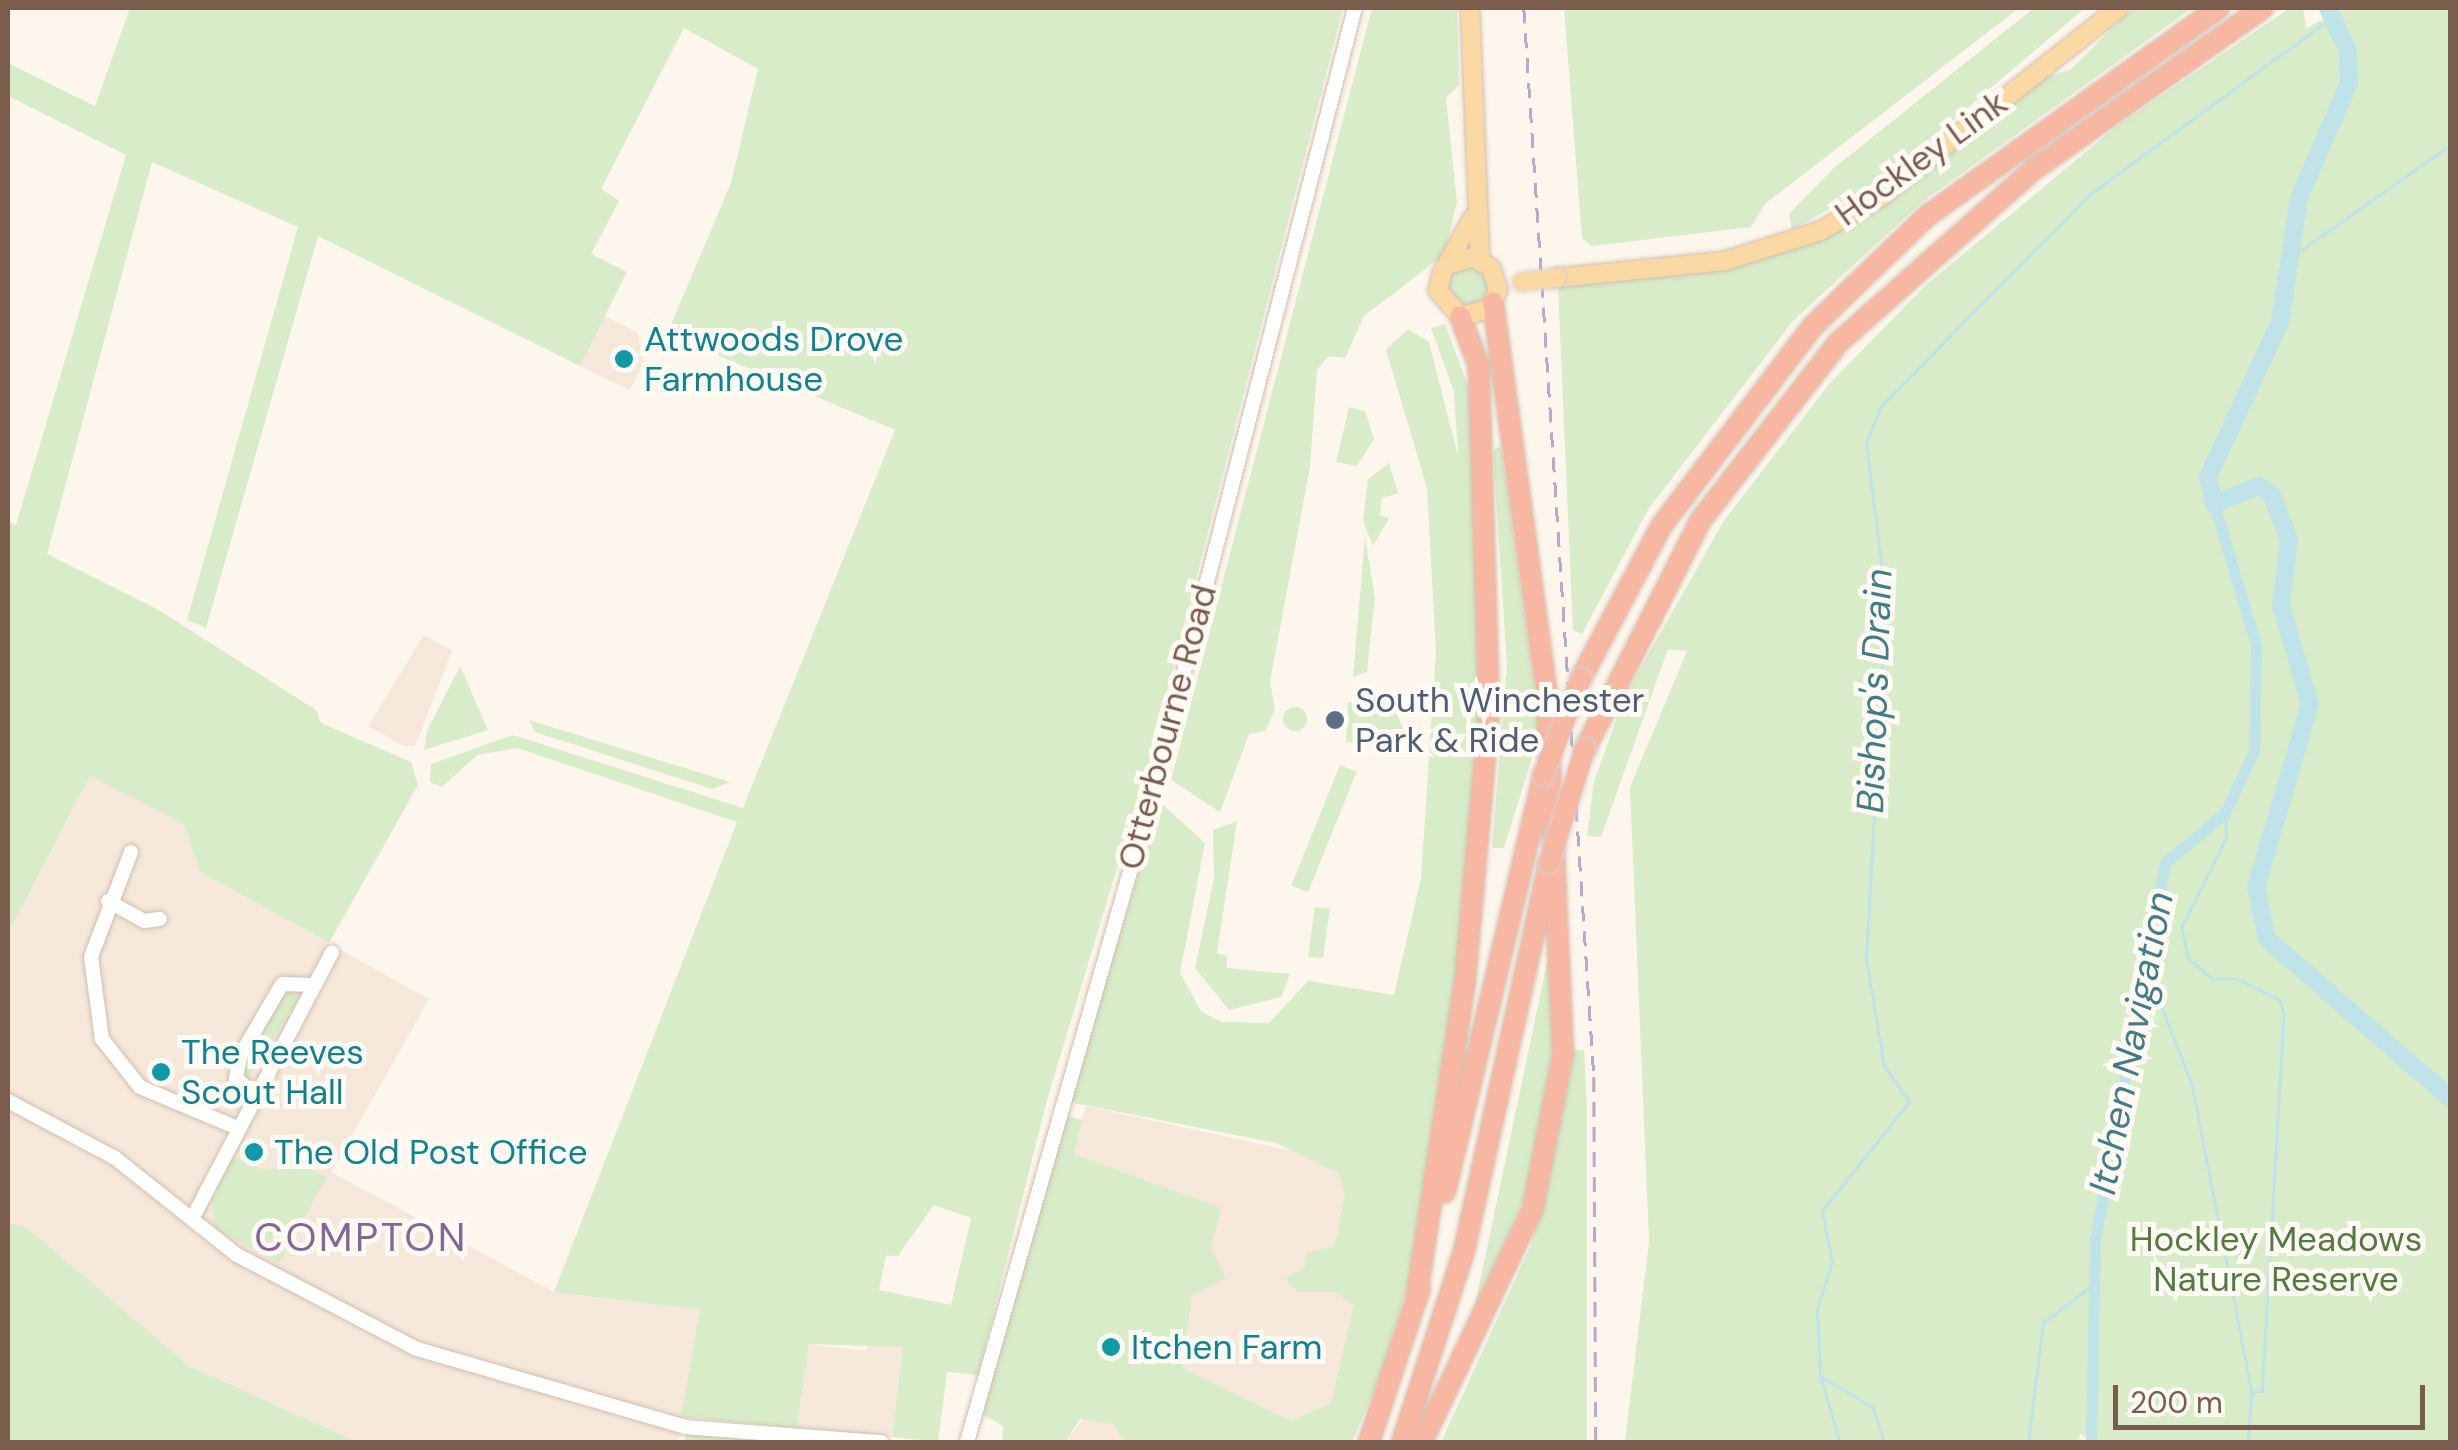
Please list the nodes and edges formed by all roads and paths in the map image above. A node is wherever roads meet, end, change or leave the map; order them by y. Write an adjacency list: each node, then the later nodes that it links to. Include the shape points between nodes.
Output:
1 (1355, 8): 24 (street, Otterbourne Road, via 1154,784)
2 (1470, 8): 6 (main road)
3 (2119, 8): 10 (main road, Hockley Link, bridge, via 1879,198 1820,231 1725,260)
4 (2219, 8): 22 (highway, bridge, via 1927,216 1813,326 1662,525 1581,678 1543,776)
5 (2263, 8): 26 (highway, bridge, via 2033,170 1839,342 1700,521 1586,749 1549,862 1464,1251)
6 (1472, 216): 7 (main road); 8 (main road)
7 (1480, 260): 8 (main road); 9 (main road)
8 (1448, 265): 12 (main road, via 1440,297)
9 (1494, 273): 10 (main road, Hockley Link); 11 (main road)
10 (1522, 282): 11 (main road, Hockley Link)
11 (1495, 301): 12 (main road); 27 (highway, via 1548,696 1564,1053 1533,1208)
12 (1460, 316): 22 (highway, via 1482,400 1488,728 1470,941)
13 (131, 852): 14 (street)
14 (108, 901): 15 (street, via 144,922); 20 (street, via 90,992 115,1062 164,1102)
15 (160, 918)
16 (332, 952): 17 (street)
17 (313, 985): 18 (street); 18 (street, via 282,984 240,1056 234,1073)
18 (254, 1093): 20 (street)
19 (8, 1102): 21 (street, via 114,1158)
20 (235, 1127): 21 (street)
21 (192, 1219): 23 (street, via 341,1313 480,1370 684,1427)
22 (1416, 1301): 25 (highway)
23 (880, 1442)
24 (966, 1442)
25 (1369, 1442)
26 (1402, 1442)
27 (1422, 1442)

